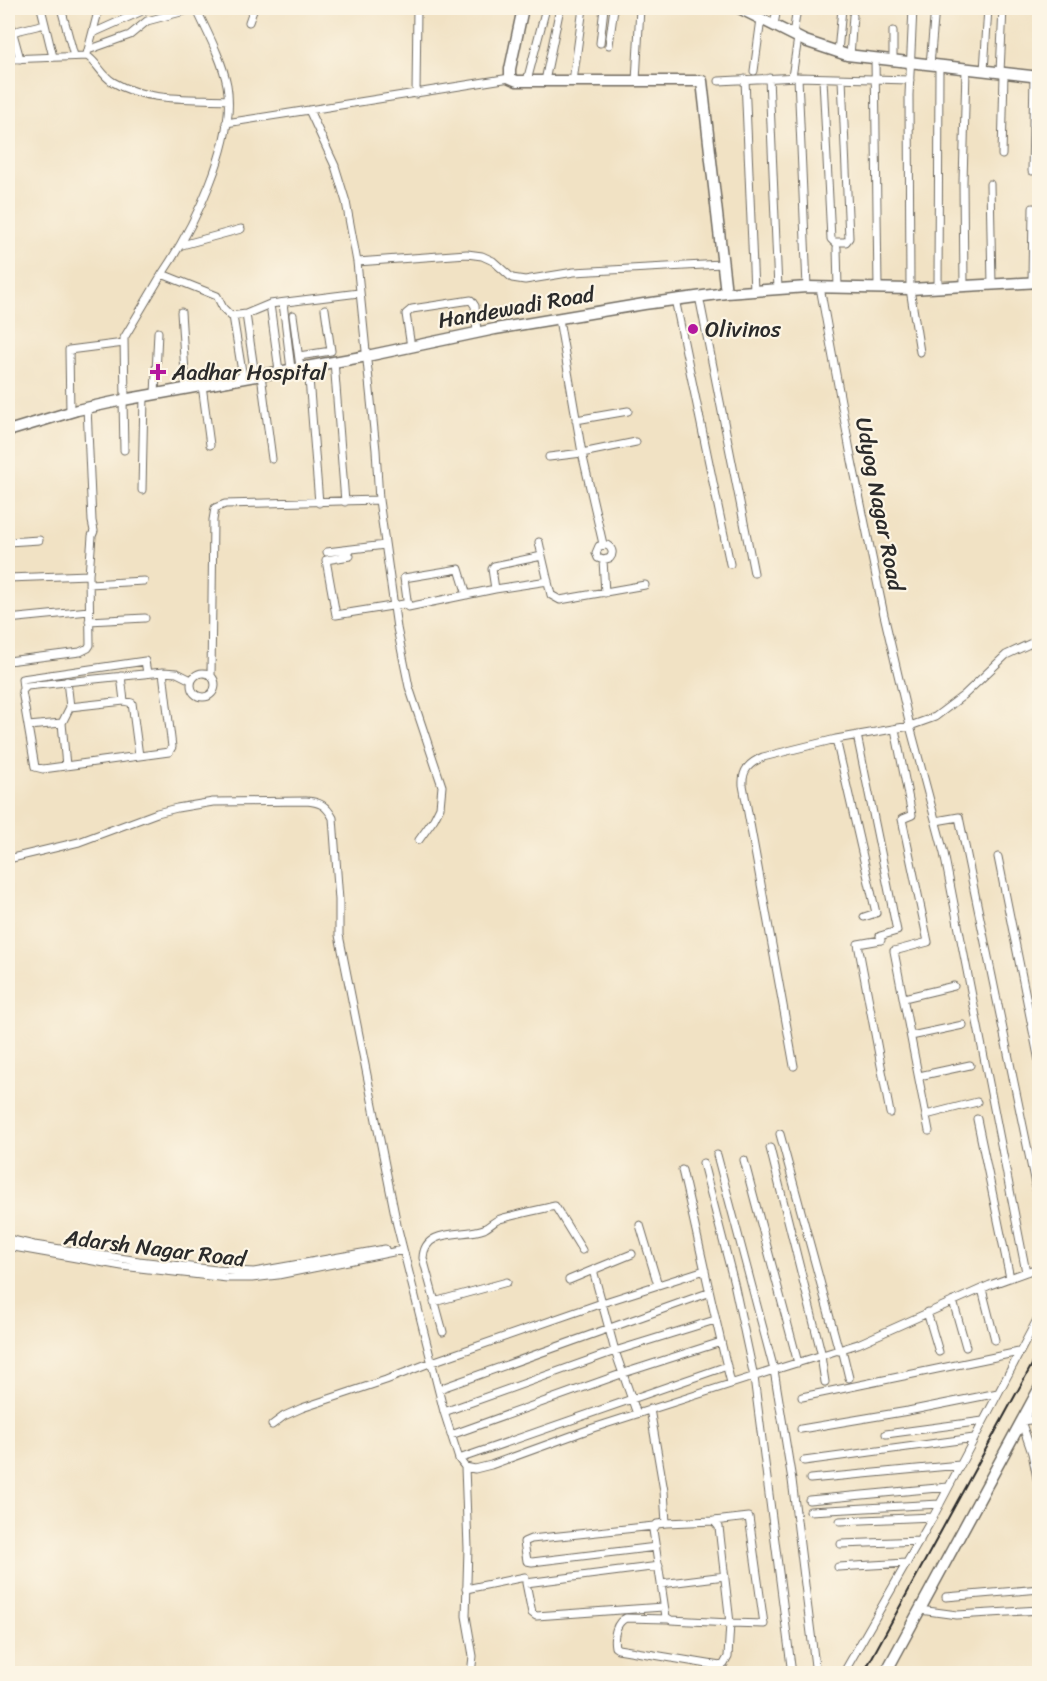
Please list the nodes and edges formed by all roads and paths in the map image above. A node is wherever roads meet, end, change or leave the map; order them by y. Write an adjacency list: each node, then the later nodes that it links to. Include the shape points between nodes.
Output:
1 (41, 8): 27 (street)
2 (61, 8): 37 (street)
3 (99, 8): 31 (street)
4 (149, 8): 31 (street)
5 (196, 8): 36 (street, via 147,21 130,35); 65 (street, via 225,78)
6 (254, 8): 26 (street)
7 (417, 8): 64 (street)
8 (523, 8): 52 (main road)
9 (546, 8): 59 (street)
10 (560, 8): 60 (street)
11 (583, 8): 61 (street)
12 (604, 8): 33 (street)
13 (614, 8): 34 (street)
14 (640, 8): 62 (street)
15 (739, 8): 23 (main road)
16 (777, 8): 28 (street)
17 (797, 8): 32 (street)
18 (842, 8): 35 (street)
19 (913, 8): 44 (street)
20 (935, 8): 45 (street)
21 (988, 8): 48 (street)
22 (1004, 8): 49 (street)
23 (758, 14): 28 (main road); 47 (street)
24 (8, 15): 29 (street)
25 (853, 16): 38 (street)
26 (249, 22)
27 (45, 24): 29 (street); 39 (street)
28 (774, 26): 32 (main road)
29 (12, 32): 41 (street)
30 (893, 32): 43 (street)
31 (93, 33): 36 (street)
32 (796, 36): 35 (main road); 51 (street)
33 (600, 43)
34 (609, 45)
35 (837, 52): 38 (main road)
36 (88, 53): 37 (street); 65 (street, via 103,75 124,88 143,94)
37 (74, 56): 39 (street)
38 (850, 56): 42 (main road)
39 (53, 57): 41 (street)
40 (8, 59): 41 (street)
41 (20, 59)
42 (874, 59): 43 (main road); 54 (street)
43 (893, 61): 44 (main road)
44 (911, 63): 45 (main road); 58 (street)
45 (934, 66): 46 (main road); 83 (street)
46 (966, 69): 48 (main road); 80 (street)
47 (754, 71)
48 (984, 71): 49 (main road)
49 (1002, 73): 50 (main road); 68 (street)
50 (1037, 76): 69 (street)
51 (795, 77): 53 (street); 56 (street); 81 (street)
52 (510, 78): 59 (main road); 64 (street)
53 (769, 78): 55 (street); 86 (street)
54 (874, 78): 57 (street); 58 (street); 85 (street)
55 (745, 79): 63 (street); 88 (street)
56 (823, 79): 57 (street); 57 (street, via 831,239 846,242 849,238)
57 (842, 79)
58 (910, 80): 87 (street)
59 (527, 81): 60 (main road)
60 (544, 81): 61 (main road)
61 (573, 81): 62 (main road)
62 (636, 81): 76 (main road, via 702,81)
63 (719, 81)
64 (416, 94): 66 (street)
65 (228, 100): 67 (street)
66 (309, 110): 67 (street); 75 (street, via 335,166)
67 (226, 123): 73 (street, via 216,168)
68 (1002, 155)
69 (1032, 171)
70 (990, 184): 79 (street)
71 (1033, 207): 78 (street)
72 (241, 229): 73 (street)
73 (182, 245): 77 (street)
74 (837, 248): 84 (street)
75 (357, 262): 76 (street, via 467,254 482,256 512,278 525,280 574,272); 89 (street)
76 (722, 264): 90 (main road)
77 (162, 274): 99 (street, via 216,296); 103 (street)
78 (1036, 282): 79 (main road, Handewadi Road)
79 (992, 285): 80 (main road, Handewadi Road)
80 (964, 286): 83 (main road, Handewadi Road)
81 (807, 287): 82 (main road, Handewadi Road); 86 (main road, Handewadi Road)
82 (820, 287): 84 (main road, Handewadi Road); 170 (street, Udyog Nagar Road, via 851,456)
83 (938, 287): 87 (main road, Handewadi Road)
84 (838, 288): 85 (main road, Handewadi Road)
85 (878, 288): 87 (main road, Handewadi Road)
86 (778, 289): 88 (main road, Handewadi Road)
87 (910, 289): 105 (street)
88 (754, 291): 90 (main road, Handewadi Road)
89 (359, 293): 93 (street); 106 (street)
90 (726, 293): 91 (main road, Handewadi Road)
91 (699, 296): 92 (main road, Handewadi Road); 141 (street)
92 (675, 299): 100 (main road, Handewadi Road); 140 (street)
93 (283, 303): 94 (street); 108 (street)
94 (270, 304): 97 (street); 109 (street)
95 (325, 309): 108 (street, via 331,351)
96 (181, 312): 113 (street)
97 (246, 314): 99 (street); 110 (street)
98 (293, 315): 108 (street)
99 (233, 316): 111 (street)
100 (559, 319): 102 (main road, Handewadi Road); 119 (street)
101 (158, 332): 114 (street)
102 (477, 333): 104 (main road, Handewadi Road); 104 (street, via 471,300 412,309 406,314)
103 (124, 343): 115 (street); 118 (street, via 69,350)
104 (411, 347): 106 (main road, Handewadi Road)
105 (920, 352)
106 (367, 356): 107 (main road, Handewadi Road); 128 (street)
107 (334, 361): 108 (main road, Handewadi Road); 129 (street)
108 (304, 363): 109 (main road, Handewadi Road); 130 (street)
109 (279, 371): 110 (main road, Handewadi Road)
110 (258, 375): 111 (main road, Handewadi Road); 126 (street)
111 (243, 378): 112 (main road, Handewadi Road)
112 (202, 386): 113 (main road, Handewadi Road); 122 (street)
113 (186, 388): 114 (main road, Handewadi Road)
114 (149, 395): 115 (main road, Handewadi Road); 127 (street)
115 (124, 400): 116 (main road, Handewadi Road); 123 (street)
116 (87, 407): 118 (main road, Handewadi Road); 142 (street, via 94,531)
117 (628, 411): 119 (street)
118 (70, 412): 120 (main road, Handewadi Road)
119 (576, 420): 124 (street)
120 (8, 431)
121 (636, 442): 124 (street)
122 (210, 445)
123 (124, 450)
124 (582, 453): 125 (street); 134 (street)
125 (549, 457)
126 (272, 459)
127 (142, 490)
128 (379, 500): 129 (street); 135 (street)
129 (345, 502): 130 (street)
130 (319, 503): 162 (street, via 225,504 215,508)
131 (39, 540): 132 (street)
132 (8, 542)
133 (539, 542): 138 (street)
134 (603, 544): 139 (street, via 596,553); 139 (street, via 612,553)
135 (385, 545): 136 (street); 151 (street)
136 (327, 552)
137 (350, 556): 151 (street, via 326,560 336,615)
138 (542, 556): 145 (street); 148 (street, via 494,566)
139 (603, 560): 149 (street)
140 (730, 564)
141 (754, 573)
142 (88, 575): 143 (street); 146 (street)
143 (8, 578)
144 (144, 580): 146 (street)
145 (548, 581): 148 (street); 149 (street, via 551,595 560,600)
146 (88, 584): 153 (street)
147 (645, 585): 149 (street)
148 (495, 589): 150 (street)
149 (605, 593)
150 (467, 595): 152 (street); 152 (street, via 459,569 404,578)
151 (393, 605): 152 (street, via 404,604); 177 (street, via 409,687 442,786 440,807)
152 (408, 608)
153 (88, 612): 155 (street); 156 (street)
154 (145, 618): 156 (street)
155 (8, 619)
156 (89, 621): 158 (street, via 90,645 85,651)
157 (1040, 639): 170 (street, via 1006,655 946,710)
158 (8, 662)
159 (163, 672): 160 (street); 163 (street); 174 (street, via 171,750)
160 (147, 673): 161 (street); 165 (street, via 145,661 22,679)
161 (120, 676): 164 (street); 166 (street)
162 (211, 676): 163 (street, via 198,674); 163 (street, via 215,684 208,696 195,694)
163 (191, 680)
164 (67, 681): 165 (street); 167 (street)
165 (23, 688): 169 (street)
166 (124, 701): 167 (street); 174 (street, via 132,703)
167 (70, 707): 168 (street)
168 (62, 723): 169 (street); 175 (street)
169 (27, 726): 175 (street, via 35,767 43,770)
170 (910, 726): 171 (street); 176 (street, Udyog Nagar Road)
171 (895, 729): 172 (street); 182 (street, via 912,815 902,819 928,942 894,951)
172 (857, 735): 173 (street); 190 (street, via 897,931 858,944)
173 (836, 739): 180 (street, via 876,914); 186 (street, via 763,757 748,765 742,777)
174 (139, 756): 175 (street)
175 (66, 766)
176 (936, 821): 200 (street, via 959,817); 210 (street, Udyog Nagar Road)
177 (419, 840)
178 (998, 857): 187 (street)
179 (8, 859): 204 (street, via 59,848 157,813 195,804 324,805 333,818 339,935)
180 (864, 917)
181 (954, 986): 182 (street)
182 (904, 998): 184 (street)
183 (963, 1025): 184 (street)
184 (911, 1036): 188 (street)
185 (970, 1065): 188 (street)
186 (794, 1066)
187 (1040, 1066)
188 (919, 1076): 191 (street)
189 (977, 1102): 191 (street)
190 (890, 1113)
191 (926, 1115): 193 (street)
192 (978, 1119): 211 (street)
193 (929, 1131)
194 (780, 1134): 230 (street)
195 (770, 1148): 234 (street)
196 (717, 1155): 238 (street)
197 (744, 1160): 236 (street)
198 (703, 1163): 240 (street)
199 (682, 1170): 209 (street)
200 (1040, 1208)
201 (640, 1225): 214 (street)
202 (8, 1239): 204 (street, Adarsh Nagar Road, via 139,1261 254,1272)
203 (8, 1246): 204 (street, Adarsh Nagar Road, via 122,1266 227,1278 278,1275)
204 (403, 1247): 218 (street)
205 (582, 1250): 216 (street, via 555,1206 498,1220 483,1229 450,1234 427,1244 423,1258)
206 (632, 1254): 208 (street)
207 (1040, 1267): 210 (street)
208 (593, 1270): 212 (street); 221 (street)
209 (705, 1270): 214 (street); 217 (street)
210 (1026, 1272): 211 (street)
211 (1010, 1278): 215 (street)
212 (569, 1280)
213 (507, 1282): 220 (street)
214 (658, 1285): 221 (street)
215 (982, 1289): 219 (street); 227 (street)
216 (431, 1292): 218 (street); 220 (street)
217 (708, 1293): 224 (street); 225 (street)
218 (416, 1295): 235 (street)
219 (953, 1301): 222 (street); 229 (street)
220 (434, 1302): 226 (street)
221 (602, 1303): 225 (street); 235 (street)
222 (927, 1312): 230 (street); 232 (street)
223 (1040, 1314): 233 (street)
224 (715, 1320): 228 (street); 231 (street)
225 (609, 1328): 231 (street); 245 (street)
226 (443, 1332)
227 (995, 1340)
228 (721, 1342): 237 (street); 239 (street)
229 (966, 1347)
230 (841, 1350): 234 (street); 241 (street)
231 (615, 1351): 239 (street); 250 (street)
232 (939, 1352)
233 (1019, 1352): 246 (street); 247 (street)
234 (821, 1356): 236 (street); 242 (street)
235 (432, 1362): 245 (street); 255 (street, via 302,1408)
236 (798, 1363): 238 (street)
237 (727, 1366): 243 (street); 248 (street)
238 (774, 1370): 240 (street); 298 (street)
239 (624, 1373): 248 (street); 258 (street)
240 (754, 1377): 243 (street); 297 (street)
241 (849, 1378)
242 (825, 1382)
243 (731, 1383): 249 (street)
244 (1039, 1387): 254 (main road)
245 (439, 1389): 250 (street)
246 (998, 1393): 253 (street); 256 (street)
247 (802, 1397)
248 (632, 1398): 251 (street); 261 (street)
249 (650, 1410): 251 (street); 275 (street)
250 (444, 1412): 258 (street)
251 (637, 1414): 264 (street, via 491,1465)
252 (1040, 1419): 254 (street)
253 (983, 1421): 257 (street); 259 (street)
254 (1021, 1421): 260 (street); 291 (main road)
255 (272, 1425)
256 (801, 1429)
257 (886, 1434)
258 (451, 1435): 261 (street)
259 (974, 1438): 262 (street); 263 (street)
260 (1036, 1452): 266 (street)
261 (459, 1460): 264 (street)
262 (804, 1461)
263 (960, 1465): 265 (street); 267 (street)
264 (465, 1467): 286 (street)
265 (810, 1479)
266 (1038, 1483): 268 (street)
267 (948, 1487): 269 (street); 270 (street)
268 (1040, 1493)
269 (809, 1500)
270 (940, 1504): 271 (street); 272 (street)
271 (810, 1511)
272 (933, 1517): 274 (street); 277 (street)
273 (714, 1521): 275 (street); 283 (street, via 719,1527); 295 (street, via 749,1517 764,1624)
274 (840, 1521)
275 (666, 1523): 276 (street)
276 (654, 1526): 279 (street); 279 (street, via 524,1542 527,1561 532,1562)
277 (920, 1541): 278 (street); 280 (street)
278 (841, 1544)
279 (656, 1547): 281 (street)
280 (907, 1563): 282 (street); 299 (street)
281 (659, 1566): 285 (street); 290 (street, via 526,1583 536,1616)
282 (838, 1567)
283 (725, 1576): 285 (street); 295 (street)
284 (525, 1577): 286 (street)
285 (661, 1584): 289 (street)
286 (466, 1588): 296 (street, via 473,1656)
287 (1040, 1589): 288 (street)
288 (946, 1597)
289 (663, 1607): 290 (street); 294 (street)
290 (630, 1610): 293 (street)
291 (920, 1610): 292 (street, via 957,1615); 300 (main road)
292 (1040, 1610)
293 (631, 1618): 294 (street); 295 (street, via 622,1620 617,1627 614,1643 618,1649 720,1666 728,1657)
294 (668, 1619): 295 (street)
295 (730, 1623)
296 (471, 1674)
297 (792, 1674)
298 (816, 1674)
299 (843, 1674)
300 (885, 1674)

